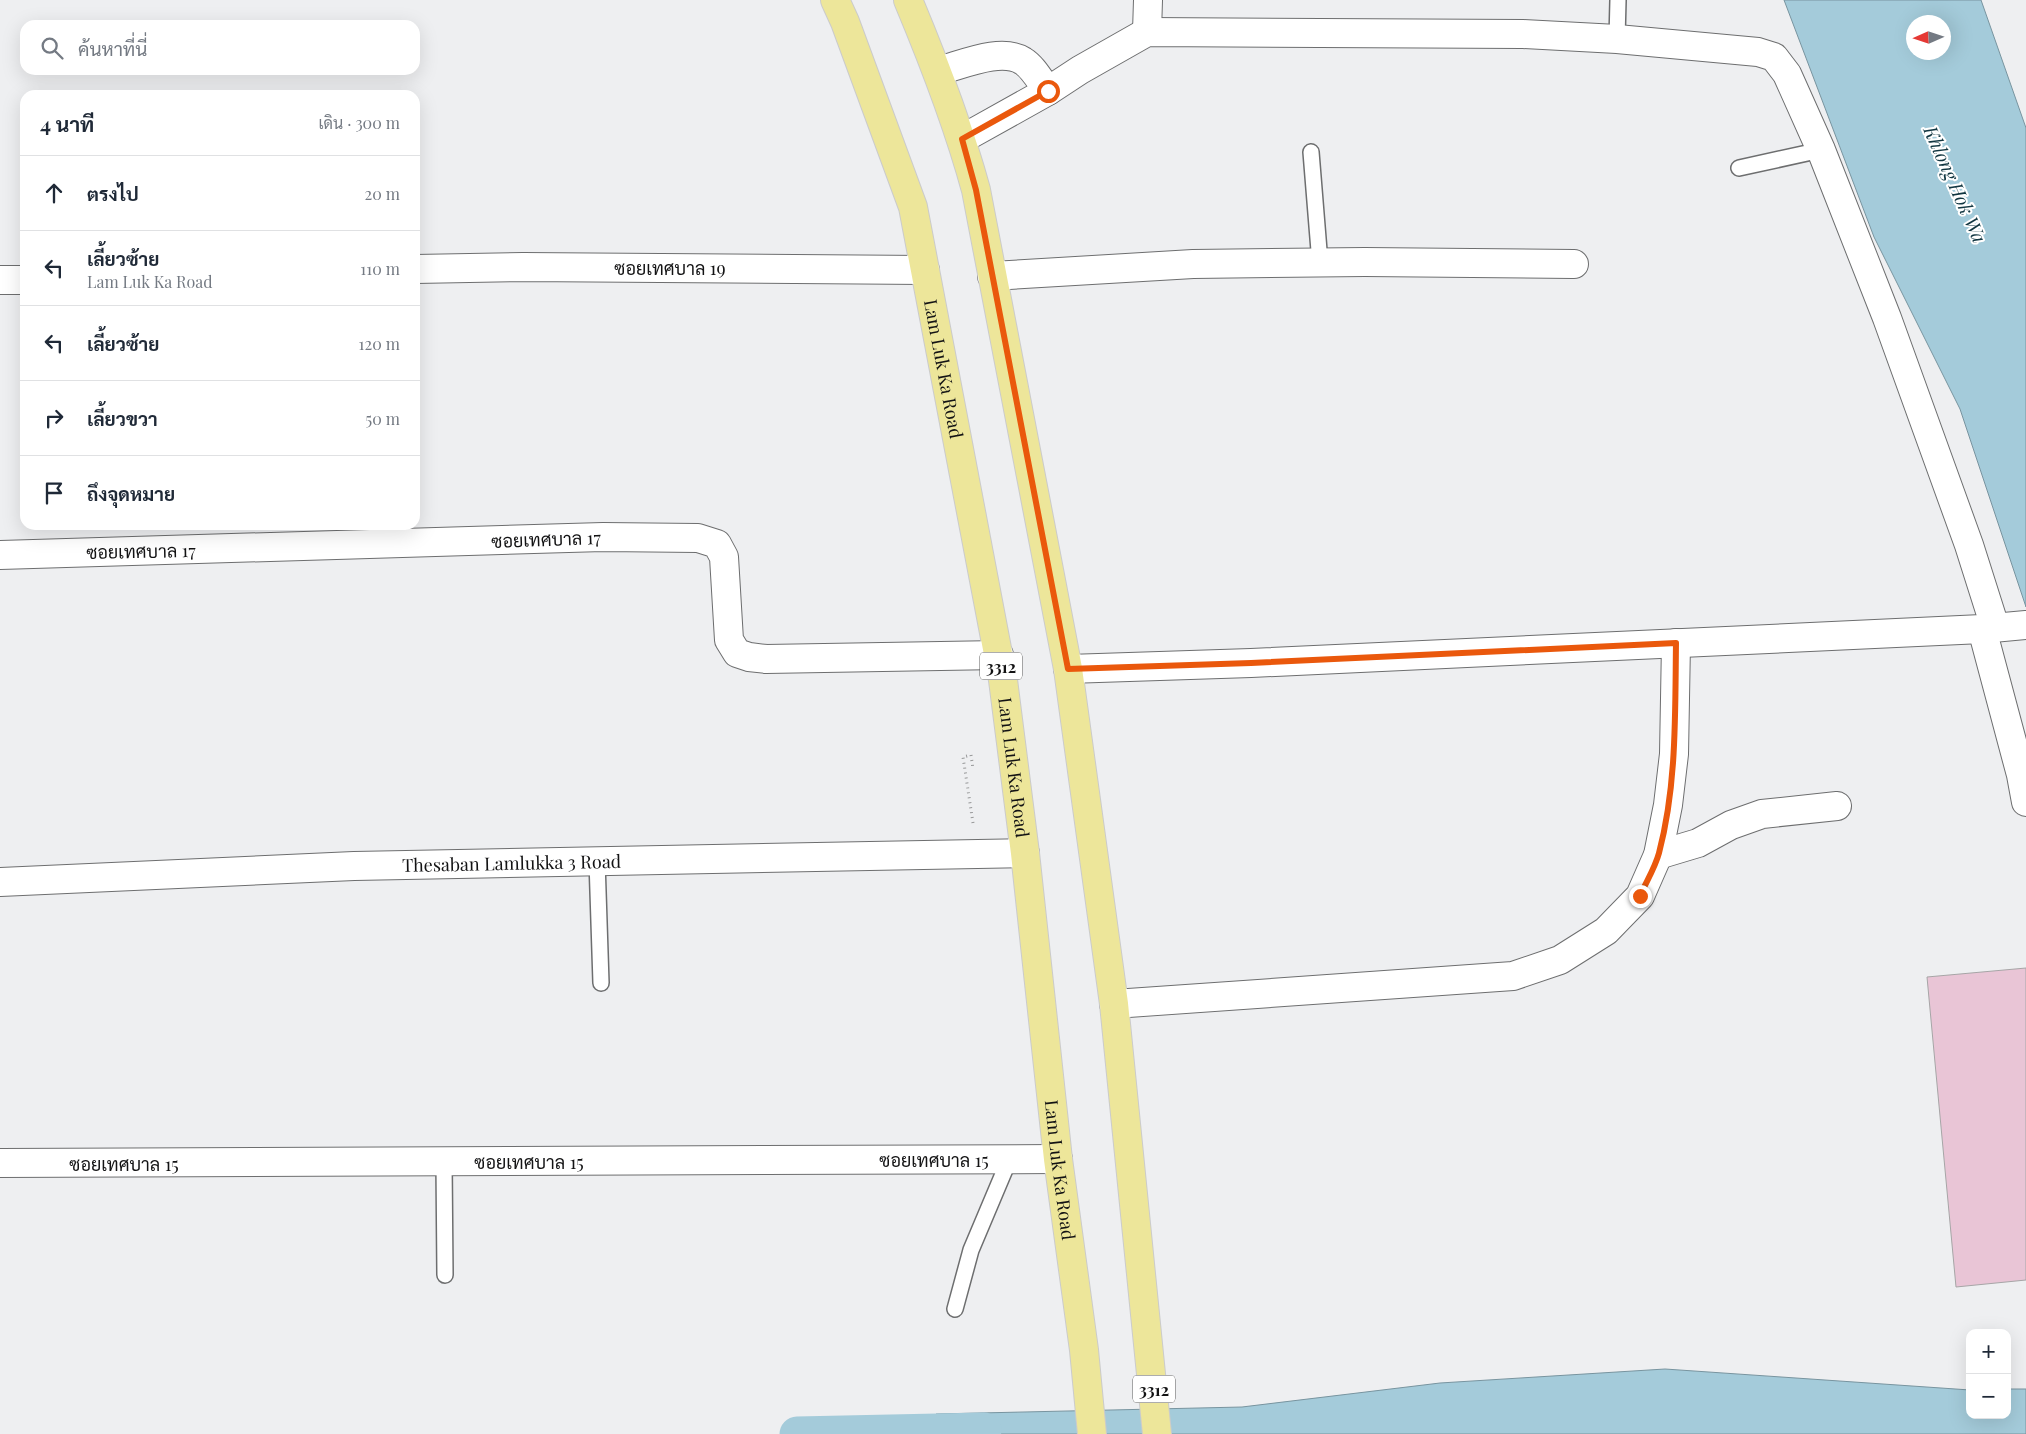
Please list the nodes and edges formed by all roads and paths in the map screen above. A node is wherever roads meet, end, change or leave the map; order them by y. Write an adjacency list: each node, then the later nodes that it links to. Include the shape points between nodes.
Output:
1 (835, 0): 16 (main road, Lam Luk Ka Road / 3312, via 913,207)
2 (908, 0): 7 (main road, 3312)
3 (1148, 0): 5 (street)
4 (1618, 0): 6 (lane)
5 (1147, 32): 6 (street, via 1523,34); 8 (street)
6 (1617, 39): 10 (street, via 1758,52 1774,57 1788,74)
7 (938, 71): 8 (street, via 995,56 1010,56 1025,62); 9 (main road, 3312)
8 (1048, 91): 9 (street)
9 (962, 139): 17 (main road, 3312, via 976,190)
10 (1821, 150): 12 (lane); 21 (street, via 1891,327 1969,545)
11 (1311, 152): 13 (lane)
12 (1739, 168)
13 (1320, 263): 14 (street); 17 (street, via 1193,264)
14 (1574, 264)
15 (420, 269): 16 (street, ซอยเทศบาล 19, via 522,266)
16 (925, 270): 23 (main road, Lam Luk Ka Road / 3312)
17 (992, 276): 24 (main road, 3312)
18 (0, 280): 19 (street)
19 (20, 280)
20 (0, 554): 23 (street, ซอยเทศบาล 17, via 698,538 717,544 724,558 729,640 743,655 766,659)
21 (2004, 627): 22 (street); 26 (street)
22 (1676, 643): 24 (street); 30 (street, via 1674,754)
23 (999, 655): 29 (main road, Lam Luk Ka Road / 3312)
24 (1068, 669): 34 (main road, 3312)
25 (973, 769): 28 (path, via 971,755 963,756)
26 (2026, 802)
27 (1836, 806): 30 (street, via 1762,814 1731,825 1698,843)
28 (973, 828)
29 (1025, 853): 31 (street, Thesaban Lamlukka 3 Road); 35 (main road, Lam Luk Ka Road / 3312)
30 (1658, 855): 34 (street, via 1640,896 1606,931 1560,960 1513,976)
31 (597, 861): 32 (street, Thesaban Lamlukka 3 Road, via 354,866); 33 (lane)
32 (0, 882)
33 (601, 983)
34 (1114, 1004): 42 (main road, 3312)
35 (1058, 1159): 36 (street, ซอยเทศบาล 15); 41 (main road, Lam Luk Ka Road / 3312)
36 (1009, 1160): 37 (street, ซอยเทศบาล 15); 40 (lane, via 971,1250)
37 (444, 1162): 38 (street, ซอยเทศบาล 15); 39 (lane)
38 (0, 1163)
39 (445, 1275)
40 (955, 1310)
41 (1092, 1434)
42 (1158, 1434)

